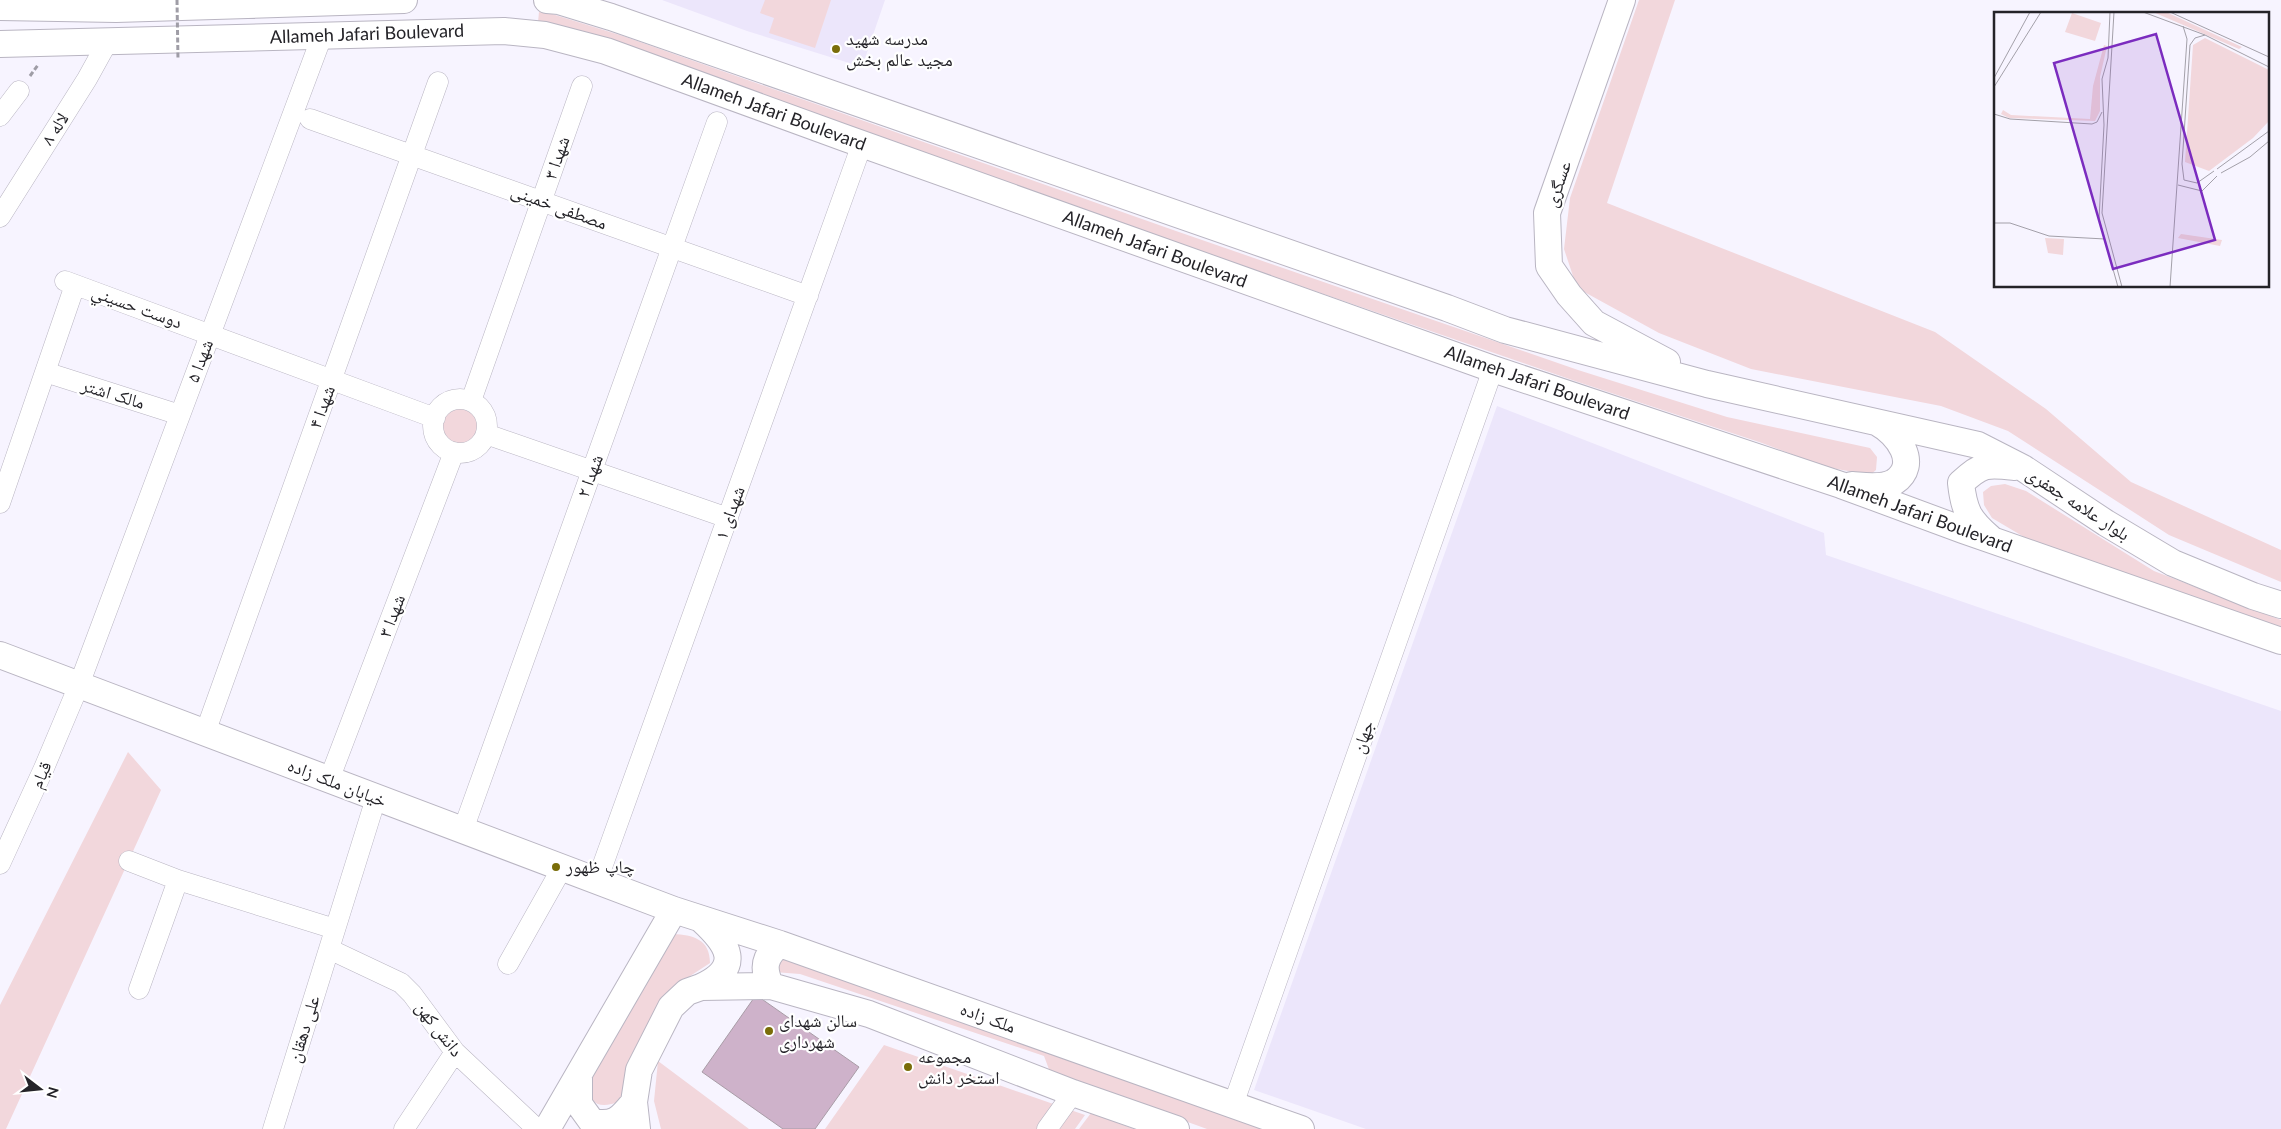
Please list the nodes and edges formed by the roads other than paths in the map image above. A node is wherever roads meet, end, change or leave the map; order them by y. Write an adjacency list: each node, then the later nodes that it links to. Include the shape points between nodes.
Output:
1 (404, 0): 4 (main road, Allameh Jafari Boulevard)
2 (546, 0): 26 (main road, Allameh Jafari Boulevard, via 620,20 1505,330)
3 (1622, 0): 26 (main road, عسگری, via 1547,212 1549,266 1594,323)
4 (349, 1): 5 (main road, Allameh Jafari Boulevard)
5 (117, 5): 6 (main road, Allameh Jafari Boulevard)
6 (0, 7)
7 (322, 36): 8 (main road, Allameh Jafari Boulevard); 16 (main road, Allameh Jafari Boulevard, via 473,31 545,35 606,51); 22 (street, شهدا ۵)
8 (108, 41): 9 (main road, Allameh Jafari Boulevard); 19 (street, لاله ۸)
9 (0, 44)
10 (438, 82): 17 (street, شهدا ۴)
11 (582, 86): 18 (street, شهدا ۳)
12 (19, 91): 13 (street)
13 (0, 116)
14 (310, 119): 17 (street, مصطفی خمینی)
15 (717, 122): 20 (street, شهدا ۲)
16 (862, 144): 21 (street, شهدای ۱); 23 (main road, Allameh Jafari Boulevard)
17 (412, 155): 18 (street, مصطفی خمینی); 25 (street, شهدا ۴)
18 (542, 201): 20 (street, مصطفی خمینی); 27 (street, شهدا ۳)
19 (0, 217)
20 (672, 248): 21 (street, مصطفی خمینی); 34 (street, شهدا ۲)
21 (808, 296): 37 (street, شهدای ۱)
22 (210, 334): 24 (street, دوست حسيني, via 70,282); 25 (street, دوست حسيني); 28 (street, شهدا ۵)
23 (1493, 369): 35 (main road, Allameh Jafari Boulevard); 65 (street, جهان)
24 (45, 372): 28 (street, مالک اشتر); 36 (street)
25 (331, 380): 29 (street, دوست حسيني); 43 (street, شهدا ۴)
26 (1707, 384): 30 (main road, Allameh Jafari Boulevard)
27 (471, 401): 29 (street, via 453,400 438,410); 31 (street, via 484,413)
28 (180, 415): 42 (street, شهدا ۵)
29 (434, 418): 32 (street, via 439,443)
30 (1870, 419): 33 (main road, بلوار علامه جعفری, via 1978,445); 35 (main road, via 1889,429 1903,446 1907,462 1904,472 1894,482 1881,486)
31 (486, 434): 32 (street, via 471,451); 34 (street)
32 (454, 452): 44 (street, شهدا ۳)
33 (2023, 468): 38 (main road, via 1996,465 1977,468 1961,483 1963,504 1973,523); 39 (main road, بلوار علامه جعفری, via 2173,563)
34 (592, 471): 37 (street); 46 (street, شهدا ۲)
35 (1841, 485): 38 (main road, Allameh Jafari Boulevard)
36 (0, 503)
37 (728, 518): 51 (street, شهدای ۱)
38 (1994, 541): 40 (main road, Allameh Jafari Boulevard)
39 (2281, 605)
40 (2281, 641)
41 (0, 655): 42 (main road, خیابان ملک زاده)
42 (78, 685): 43 (main road, خیابان ملک زاده); 48 (street, قیام)
43 (205, 733): 44 (main road, خیابان ملک زاده)
44 (329, 780): 45 (main road, خیابان ملک زاده)
45 (376, 798): 46 (main road, خیابان ملک زاده); 54 (street, علی دهقان)
46 (463, 830): 49 (main road, خیابان ملک زاده)
47 (129, 861): 50 (street)
48 (0, 864)
49 (562, 868): 51 (main road, خیابان ملک زاده); 57 (street)
50 (178, 880): 54 (street); 60 (street)
51 (598, 881): 52 (main road, خیابان ملک زاده)
52 (674, 910): 53 (main road, ملک زاده); 62 (main road)
53 (702, 920): 55 (main road, ملک زاده); 58 (main road, via 721,938 727,953 722,975)
54 (335, 929): 56 (street, علی دهقان)
55 (780, 944): 59 (main road, via 766,959 764,973); 65 (main road, ملک زاده)
56 (329, 949): 61 (street, دانش کهن, via 401,983); 67 (street, علی دهقان)
57 (508, 964)
58 (701, 986): 59 (main road); 64 (main road, via 686,992 671,1007 639,1070)
59 (771, 986): 63 (main road, via 869,1014)
60 (139, 989)
61 (455, 1052): 66 (street, دانش کهن); 68 (street)
62 (579, 1075): 64 (main road, via 579,1104 592,1122 606,1124 620,1119); 66 (main road)
63 (1073, 1093): 70 (street); 71 (main road)
64 (634, 1102): 69 (main road)
65 (1233, 1105): 72 (main road, ملک زاده)
66 (551, 1128)
67 (273, 1129)
68 (404, 1129)
69 (637, 1129)
70 (1048, 1129)
71 (1176, 1129)
72 (1300, 1129)

